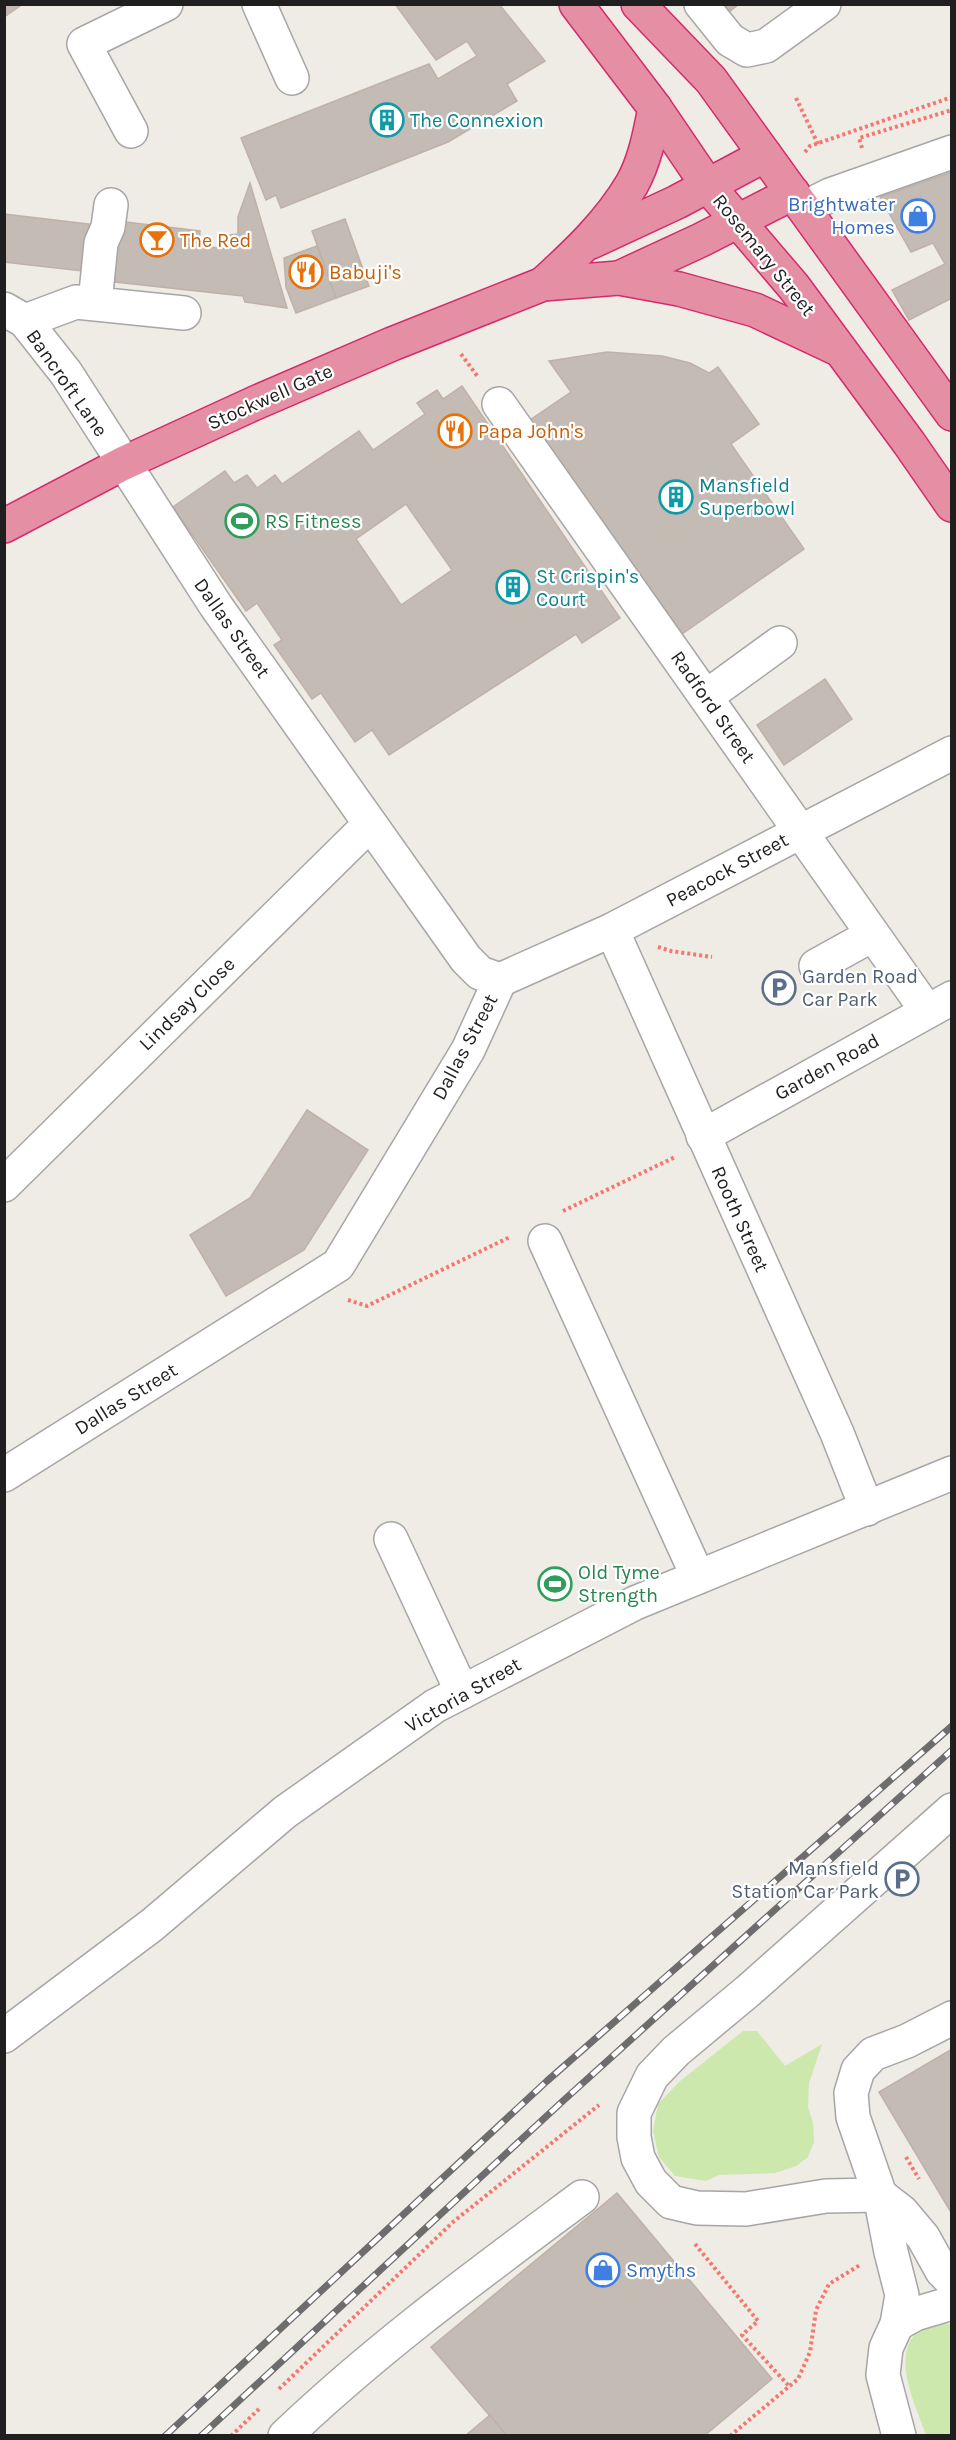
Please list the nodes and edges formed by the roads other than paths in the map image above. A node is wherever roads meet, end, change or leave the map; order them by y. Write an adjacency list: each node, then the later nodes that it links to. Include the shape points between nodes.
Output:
1 (166, 4): 9 (street, via 84,44)
2 (259, 4): 7 (street)
3 (576, 4): 8 (highway, Rosemary Street)
4 (638, 4): 11 (highway, via 711,80)
5 (701, 4): 6 (street, via 730,40 747,50 766,46)
6 (824, 4)
7 (292, 78)
8 (655, 108): 12 (highway, Rosemary Street); 16 (highway, Stockwell Gate, via 633,182)
9 (131, 131)
10 (951, 152): 13 (street, Stockwell Gate, via 830,195)
11 (765, 155): 12 (highway, Stockwell Gate); 13 (highway)
12 (708, 186): 15 (highway, Rosemary Street); 16 (highway, Stockwell Gate)
13 (799, 200): 15 (highway, Stockwell Gate); 24 (highway)
14 (111, 205): 19 (street, via 101,243)
15 (737, 222): 17 (highway, Stockwell Gate); 22 (highway, Rosemary Street, via 794,287)
16 (587, 244): 18 (highway, Stockwell Gate)
17 (619, 278): 18 (highway, Stockwell Gate); 22 (highway, Stockwell Gate, via 737,304)
18 (543, 284): 25 (highway, Stockwell Gate, via 266,398)
19 (94, 303): 20 (street); 21 (street, via 76,302)
20 (184, 313)
21 (15, 315): 25 (street, Bancroft Lane, via 66,374)
22 (838, 349): 26 (highway, Rosemary Street)
23 (499, 404): 29 (street, Radford Street)
24 (951, 414)
25 (122, 464): 27 (highway, Stockwell Gate); 31 (street, Dallas Street, via 216,606)
26 (951, 505)
27 (4, 526)
28 (780, 643): 29 (street)
29 (706, 696): 32 (street, Radford Street)
30 (951, 753): 32 (street, Peacock Street)
31 (370, 824): 36 (street, Dallas Street, via 466,959 480,973); 39 (street, Lindsay Close)
32 (799, 832): 33 (street, Peacock Street); 34 (street, Radford Street)
33 (612, 930): 36 (street, Peacock Street); 38 (street, Rooth Street)
34 (873, 934): 35 (street); 37 (street, Radford Street)
35 (816, 966)
36 (500, 980): 42 (street, Dallas Street, via 468,1050 338,1265)
37 (939, 1004): 38 (street, Garden Road)
38 (704, 1139): 43 (street, Rooth Street, via 837,1433)
39 (4, 1185)
40 (539, 1230): 45 (street)
41 (951, 1473): 43 (street, Victoria Street)
42 (4, 1475)
43 (867, 1509): 45 (street, Victoria Street)
44 (391, 1539): 46 (street)
45 (698, 1578): 46 (street, Victoria Street, via 635,1603)
46 (462, 1692): 49 (street, Victoria Street, via 435,1706 285,1812 152,1925)
47 (951, 1810): 50 (street, via 748,1992 676,2051 652,2076 634,2113 638,2158 651,2182 671,2202 692,2207 746,2209 826,2196)
48 (951, 2018): 50 (street, via 873,2054 858,2070 851,2093 853,2117)
49 (10, 2023)
50 (880, 2195): 52 (street, via 902,2212); 54 (street, via 902,2295)
51 (582, 2197): 55 (street, via 440,2303 322,2400)
52 (951, 2281)
53 (951, 2303): 54 (street)
54 (897, 2324): 56 (street, via 886,2348 883,2375)
55 (285, 2436)
56 (899, 2436)

